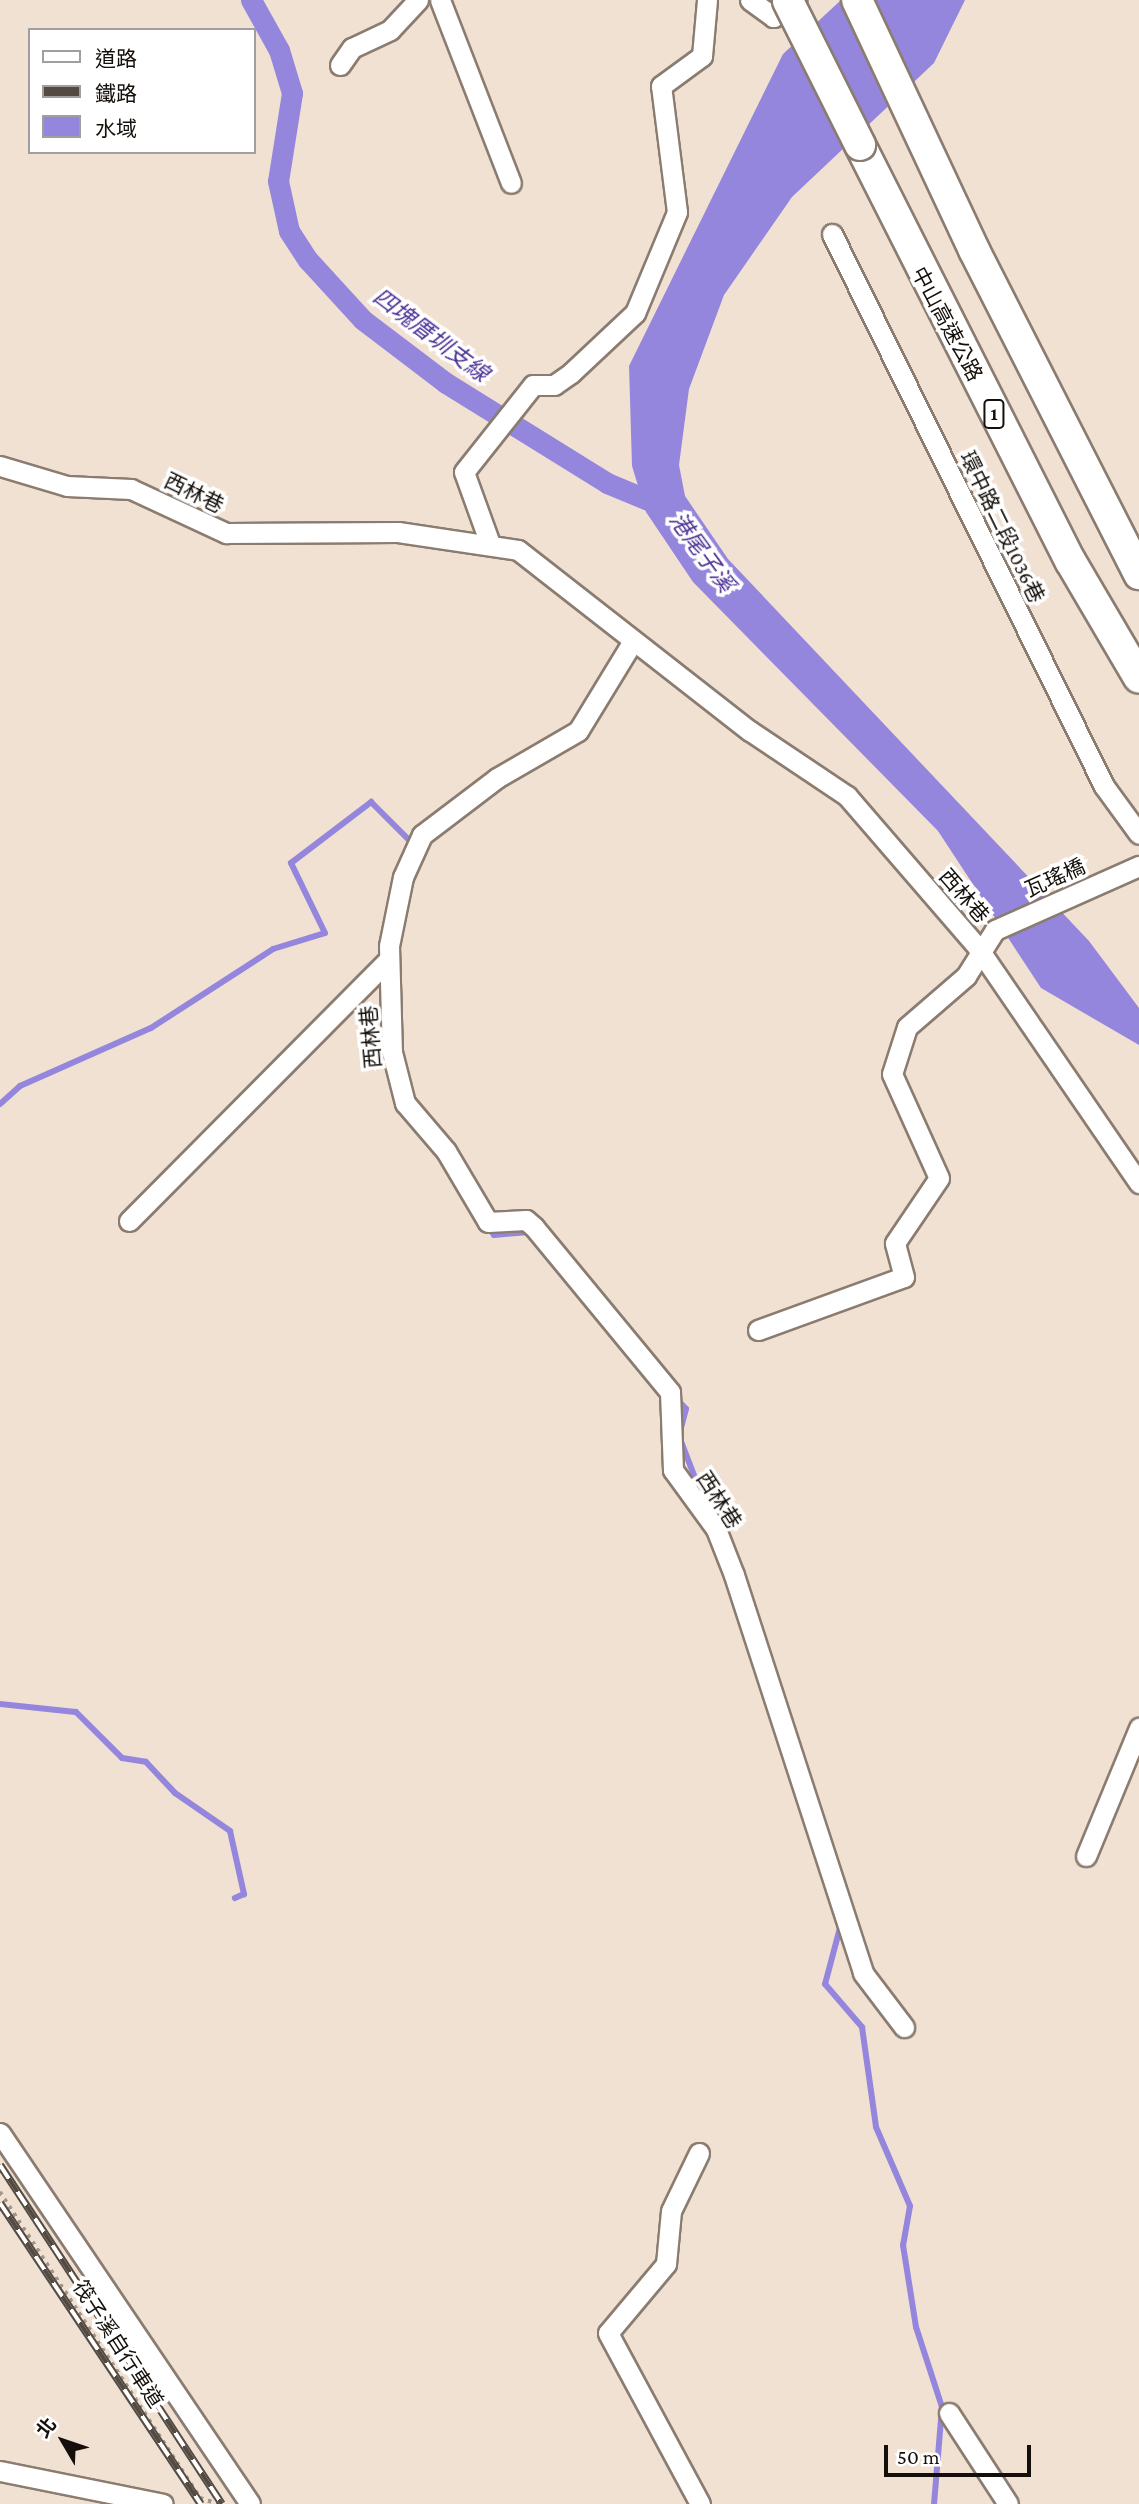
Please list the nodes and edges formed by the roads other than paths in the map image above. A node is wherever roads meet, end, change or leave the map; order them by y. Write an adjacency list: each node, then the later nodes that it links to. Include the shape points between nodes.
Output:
1 (418, 0): 8 (street, via 390,30 352,48)
2 (440, 0): 9 (street)
3 (707, 0): 12 (street, via 702,56 661,86 677,212 635,313 571,373 554,385 533,386 513,404 464,472)
4 (750, 0): 6 (street, via 773,16)
5 (788, 0): 15 (highway, 中山高速公路 / 1, bridge, via 1064,550)
6 (796, 0)
7 (857, 0): 13 (highway, via 974,250)
8 (340, 65)
9 (511, 183)
10 (832, 234): 16 (street, 環中路二段1036巷, via 1104,786)
11 (0, 466): 12 (street, 西林巷, via 67,486 131,489 226,533 398,532)
12 (489, 541): 14 (street, 西林巷, via 518,550)
13 (1139, 574)
14 (633, 641): 18 (street, 西林巷, via 847,796); 19 (street, 西林巷, via 578,731 497,778 422,835 403,877)
15 (1139, 678)
16 (1139, 834)
17 (1137, 867): 18 (street, 瓦瑤橋, via 995,930)
18 (978, 947): 20 (street, 西林巷); 22 (street, via 966,976 907,1027 894,1058 892,1074 939,1178 895,1243 904,1277)
19 (389, 959): 21 (street, 西林巷); 25 (street, 西林巷, via 392,1052 405,1103 446,1151 488,1222 526,1220 534,1227 670,1392 673,1470 716,1529 734,1575 863,1973)
20 (1139, 1183)
21 (130, 1221)
22 (758, 1331)
23 (1139, 1728): 24 (street)
24 (1086, 1856)
25 (904, 2027)
26 (0, 2133): 31 (street)
27 (699, 2152): 32 (street, via 671,2211 666,2263 608,2333)
28 (949, 2413): 33 (street)
29 (0, 2471): 30 (street)
30 (163, 2504)
31 (250, 2504)
32 (700, 2504)
33 (1008, 2504)

